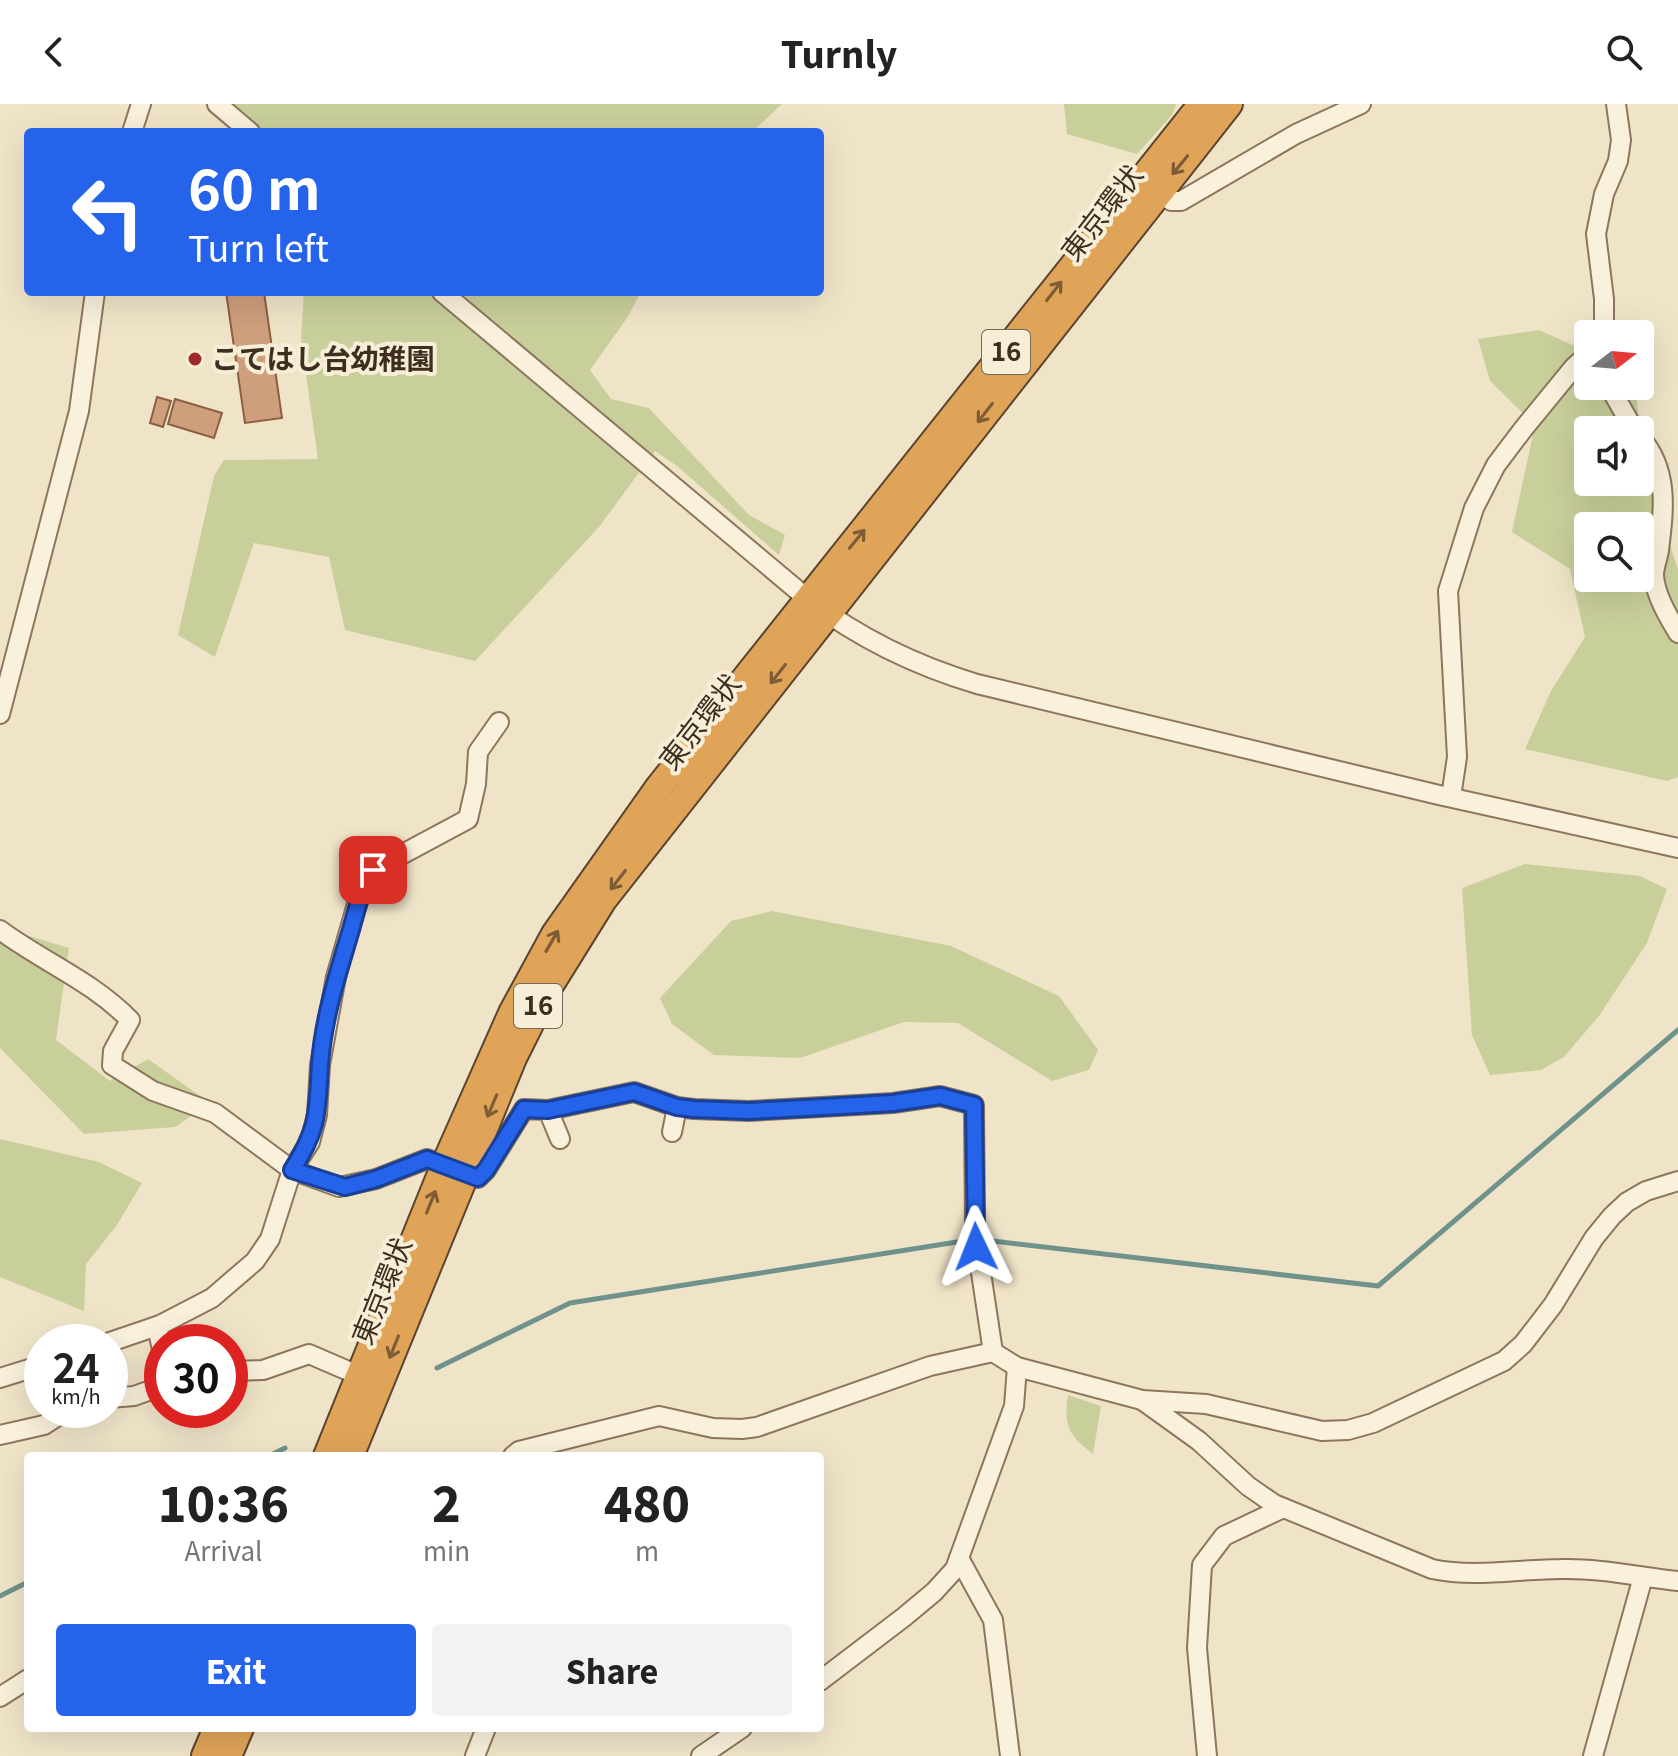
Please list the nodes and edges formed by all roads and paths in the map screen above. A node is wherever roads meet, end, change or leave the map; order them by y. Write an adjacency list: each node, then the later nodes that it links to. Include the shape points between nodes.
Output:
1 (141, 104): 7 (street)
2 (217, 104): 8 (street)
3 (1202, 104): 9 (highway, 東京環状 / 16)
4 (1229, 104): 9 (highway, 東京環状 / 16, one-way to 9)
5 (1361, 104): 9 (street, via 1296,134 1181,201 1171,201)
6 (1616, 104): 12 (street, via 1618,161 1596,234)
7 (133, 128)
8 (245, 128)
9 (1151, 185): 15 (highway, 東京環状 / 16)
10 (94, 296): 17 (street, via 79,411)
11 (447, 296): 15 (street)
12 (1604, 320)
13 (1574, 370): 19 (street, via 1496,465 1474,508 1448,591 1457,757)
14 (1654, 455): 16 (street, via 1664,506 1654,574)
15 (818, 607): 19 (street, via 874,642 951,677); 26 (highway, 東京環状 / 16, via 603,900 547,990)
16 (1678, 633)
17 (0, 714)
18 (499, 722): 27 (street, via 478,752 468,819 373,870 361,890 336,977 317,1115 310,1142)
19 (1451, 797): 20 (street)
20 (1678, 848)
21 (0, 930): 27 (street, via 85,982 130,1020 113,1051 112,1065 153,1091 215,1113)
22 (677, 1107): 23 (street, via 634,1092); 24 (street); 30 (street, via 749,1111 940,1096 974,1105 975,1240)
23 (548, 1110): 25 (street); 26 (street, via 524,1109 478,1178)
24 (672, 1132)
25 (560, 1139)
26 (454, 1168): 27 (street, via 427,1159 345,1187); 34 (highway, 東京環状 / 16, one-way to 26); 40 (highway, 東京環状 / 16, one-way to 40)
27 (292, 1170): 29 (street, via 270,1239 255,1261 212,1298)
28 (1678, 1181): 36 (street, via 1646,1191 1612,1216 1553,1305 1504,1361 1373,1423 1322,1431 1206,1404)
29 (161, 1324)
30 (993, 1352): 31 (street); 41 (street, via 930,1366 757,1427 713,1428 659,1416)
31 (1017, 1367): 36 (street); 43 (street, via 1014,1406)
32 (248, 1370): 34 (street, via 309,1354)
33 (24, 1371): 35 (street)
34 (360, 1376): 39 (highway, 東京環状 / 16)
35 (0, 1378)
36 (1142, 1400): 42 (street)
37 (31, 1428): 38 (street)
38 (0, 1435)
39 (329, 1452)
40 (351, 1452)
41 (518, 1452)
42 (1283, 1508): 44 (street, via 1432,1569 1482,1573 1564,1568); 58 (street, via 1224,1536 1202,1565 1197,1648)
43 (959, 1558): 46 (street, via 934,1592); 57 (street, via 993,1620)
44 (1643, 1577): 45 (street); 59 (street)
45 (1678, 1581)
46 (824, 1678)
47 (24, 1682): 48 (street)
48 (0, 1697)
49 (215, 1732): 53 (highway)
50 (238, 1732): 54 (highway)
51 (484, 1732): 55 (street)
52 (736, 1732): 56 (street)
53 (205, 1756)
54 (228, 1756)
55 (475, 1756)
56 (701, 1756)
57 (1010, 1756)
58 (1207, 1756)
59 (1593, 1756)

